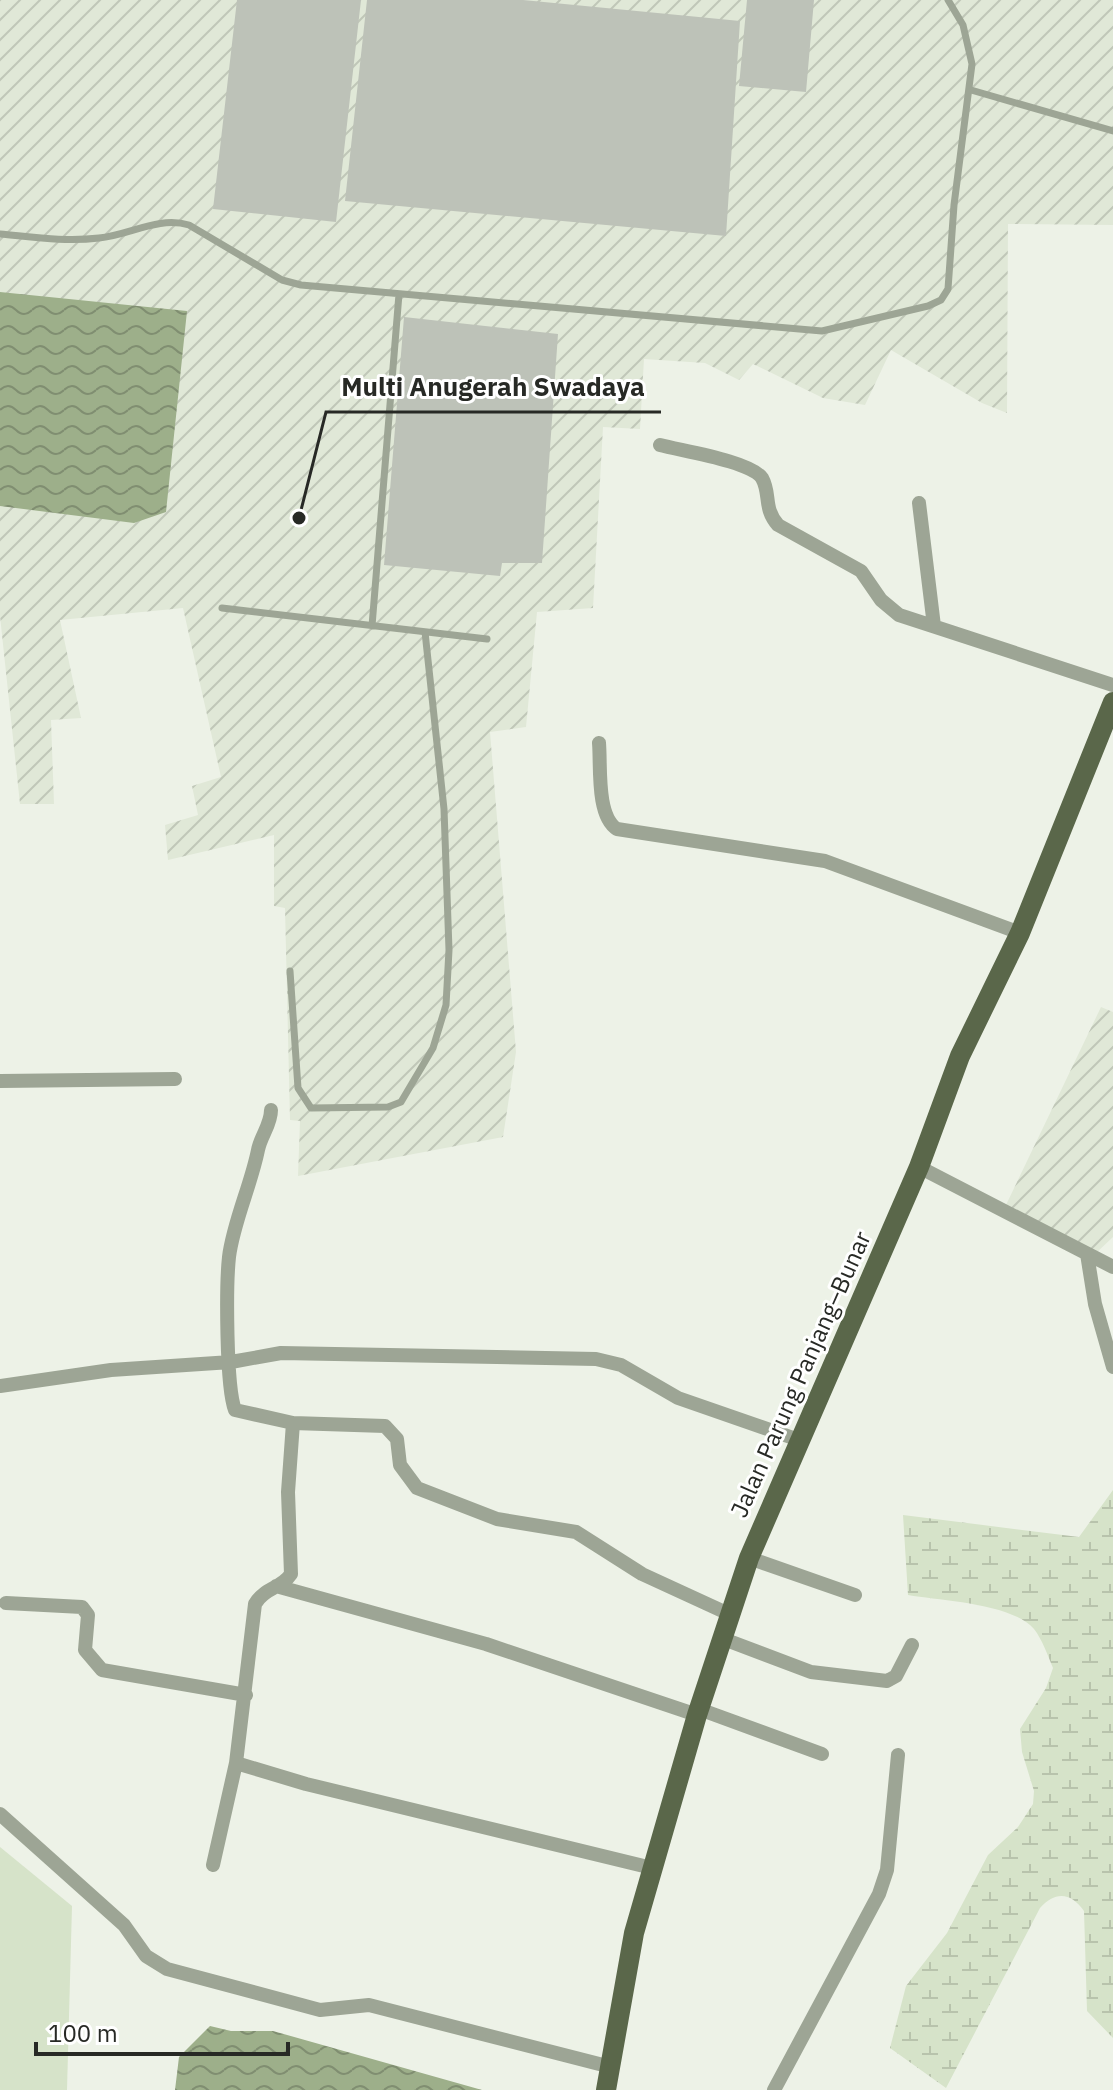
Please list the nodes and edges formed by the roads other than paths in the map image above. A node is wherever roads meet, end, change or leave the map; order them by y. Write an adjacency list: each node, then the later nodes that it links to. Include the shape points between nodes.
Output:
1 (948, 0): 2 (lane, via 963,25)
2 (971, 90): 3 (lane); 5 (lane, via 955,192 948,289 928,306 822,331)
3 (1113, 131)
4 (0, 234): 5 (lane, via 62,241 177,222 282,280)
5 (399, 294): 9 (lane)
6 (660, 445): 10 (street, via 752,469 763,480 768,514 778,525 861,571 899,615)
7 (919, 503): 10 (street)
8 (222, 608): 9 (lane)
9 (372, 626): 11 (lane)
10 (934, 626): 13 (street)
11 (425, 632): 12 (lane); 17 (lane, via 444,809 449,950 446,1005 433,1048 401,1102 388,1107 311,1108 298,1088)
12 (487, 639)
13 (1113, 685)
14 (1113, 702): 16 (main road, Jalan Parung Panjang–Bunar)
15 (599, 743): 16 (street, via 605,812 617,829 825,861)
16 (1020, 933): 21 (main road, Jalan Parung Panjang–Bunar, via 960,1056)
17 (290, 971)
18 (175, 1079): 19 (street)
19 (0, 1081)
20 (271, 1110): 24 (street, via 229,1255)
21 (919, 1167): 22 (street); 28 (main road, Jalan Parung Panjang–Bunar)
22 (1087, 1254): 23 (street); 25 (street)
23 (1113, 1267)
24 (231, 1362): 26 (street, via 111,1370); 27 (street, via 235,1410); 28 (street, via 281,1353 596,1359 621,1365 678,1398)
25 (1113, 1367)
26 (0, 1386)
27 (293, 1423): 30 (street, via 288,1492 291,1574); 33 (street, via 385,1426 397,1439 400,1465 417,1488 497,1519 576,1532 642,1574)
28 (799, 1440): 29 (main road, Jalan Parung Panjang–Bunar)
29 (749, 1558): 31 (street); 33 (main road, Jalan Parung Panjang–Bunar)
30 (276, 1586): 36 (street, via 255,1604); 37 (street, via 486,1644)
31 (855, 1595)
32 (6, 1603): 36 (street, via 82,1607 88,1615 85,1650 102,1670)
33 (729, 1614): 34 (main road, Jalan Parung Panjang–Bunar)
34 (721, 1638): 35 (street, via 811,1672 887,1681 896,1676); 37 (main road, Jalan Parung Panjang–Bunar)
35 (912, 1645)
36 (246, 1695): 40 (street)
37 (698, 1712): 38 (street); 43 (main road, Jalan Parung Panjang–Bunar)
38 (822, 1754)
39 (898, 1755): 46 (street, via 887,1870 879,1894)
40 (236, 1763): 42 (street); 43 (street)
41 (0, 1814): 44 (street, via 124,1925 146,1956 167,1969 320,2010 369,2005)
42 (213, 1865)
43 (652, 1868): 44 (main road, Jalan Parung Panjang–Bunar, via 634,1933)
44 (611, 2067): 45 (main road, Jalan Parung Panjang–Bunar)
45 (606, 2090)
46 (774, 2090)

